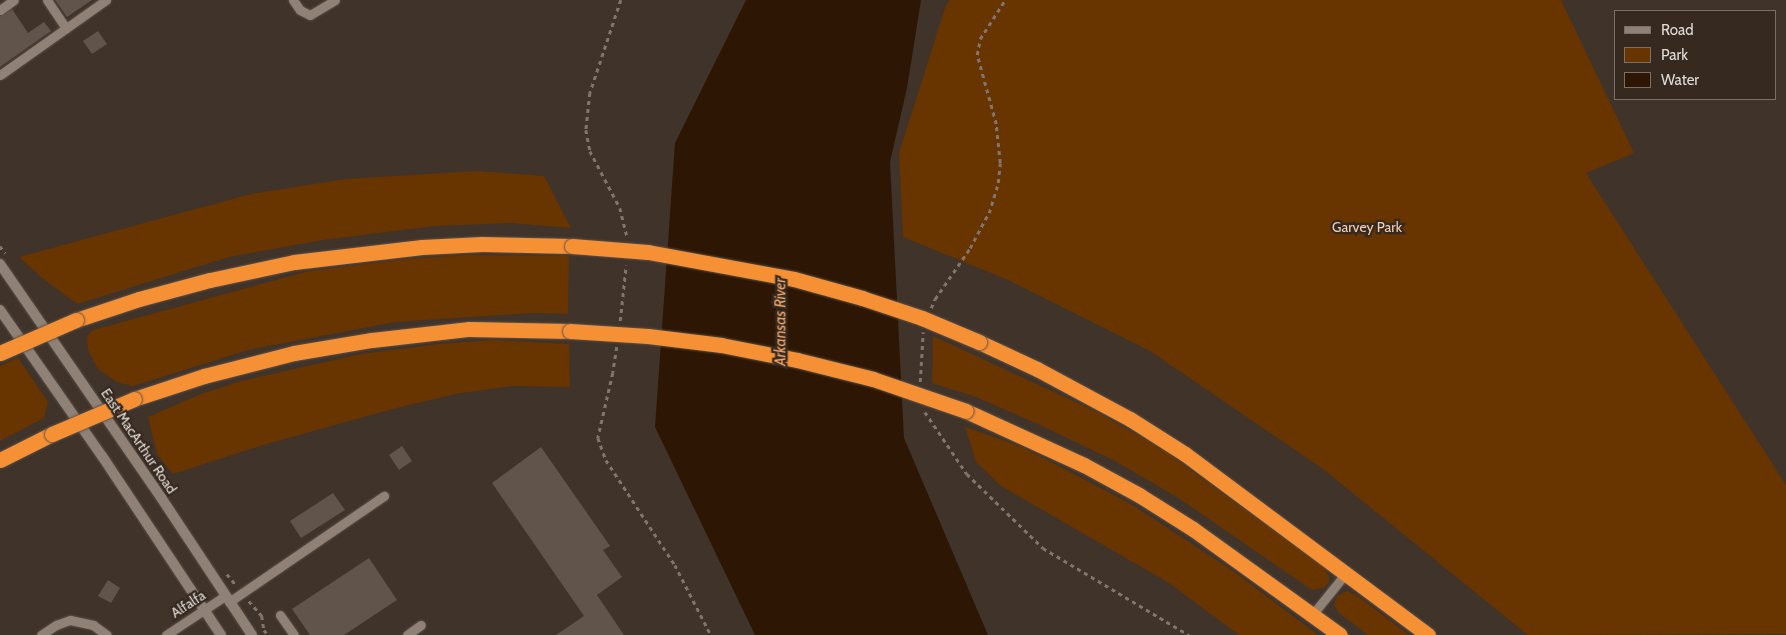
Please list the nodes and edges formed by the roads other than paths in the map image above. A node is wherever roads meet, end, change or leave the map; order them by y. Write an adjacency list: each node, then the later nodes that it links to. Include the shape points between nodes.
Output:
1 (14, 0): 6 (lane)
2 (47, 0): 7 (lane)
3 (106, 0): 7 (lane)
4 (293, 0): 5 (lane, via 300,10 310,15)
5 (335, 0)
6 (0, 10)
7 (66, 28): 8 (lane)
8 (0, 76)
9 (0, 264): 15 (street, East MacArthur Road)
10 (0, 310): 16 (street, via 102,456)
11 (0, 353): 14 (highway, bridge, via 76,320 139,300 210,280 294,262 422,247 482,244 648,252 794,279 914,315 979,342 1037,369 1138,424 1185,454)
12 (0, 460): 18 (highway, bridge, via 134,399 204,376 285,356 372,340 469,329 570,331 721,344 873,379 966,411 1084,465 1193,528)
13 (384, 496): 15 (lane, Alfalfa)
14 (1346, 573): 18 (lane); 28 (highway)
15 (227, 599): 16 (lane, Alfalfa); 24 (street, East MacArthur Road)
16 (204, 611): 22 (lane, Alfalfa); 23 (street)
17 (280, 615): 25 (lane)
18 (1312, 615): 27 (highway)
19 (421, 625): 26 (lane)
20 (41, 635): 21 (lane, via 70,620 93,625)
21 (107, 635)
22 (166, 635)
23 (221, 635)
24 (252, 635)
25 (294, 635)
26 (407, 635)
27 (1340, 635)
28 (1428, 635)

